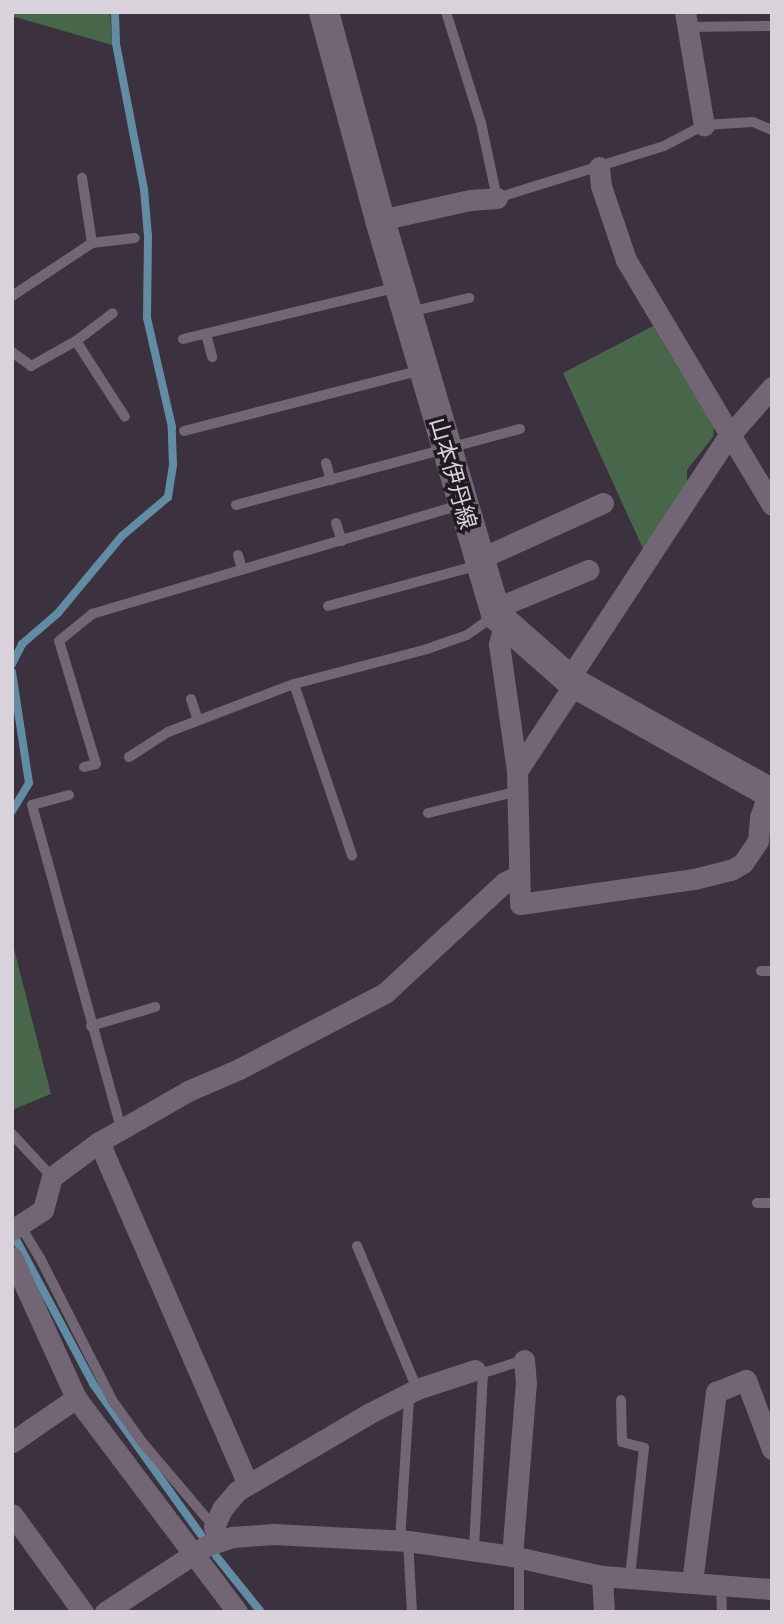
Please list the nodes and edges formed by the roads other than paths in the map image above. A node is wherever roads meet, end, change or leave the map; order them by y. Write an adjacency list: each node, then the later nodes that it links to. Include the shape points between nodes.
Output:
1 (324, 12): 10 (main road, 山本伊丹線)
2 (446, 12): 9 (lane, via 481,123)
3 (686, 19): 4 (lane); 5 (street)
4 (772, 26)
5 (704, 125): 6 (lane, via 753,122); 7 (lane, via 664,146)
6 (772, 130)
7 (599, 167): 9 (lane); 27 (street, via 626,260)
8 (82, 178): 12 (lane)
9 (497, 198): 10 (street)
10 (380, 220): 15 (main road, 山本伊丹線)
11 (135, 238): 12 (lane)
12 (92, 243): 13 (lane)
13 (12, 296)
14 (469, 298): 15 (lane)
15 (404, 299): 17 (lane); 22 (main road, 山本伊丹線)
16 (113, 313): 19 (lane)
17 (206, 334): 18 (lane); 21 (lane)
18 (183, 339)
19 (76, 341): 20 (lane, via 31,366); 24 (lane)
20 (12, 352)
21 (212, 357)
22 (424, 369): 26 (lane); 28 (main road, 山本伊丹線)
23 (772, 387): 27 (street)
24 (125, 417)
25 (520, 429): 28 (lane)
26 (184, 431)
27 (728, 437): 34 (street); 43 (street, via 574,671)
28 (446, 449): 30 (lane); 33 (main road, 山本伊丹線)
29 (326, 463): 30 (lane)
30 (331, 480): 32 (lane)
31 (603, 503): 38 (street)
32 (236, 505)
33 (464, 505): 36 (lane); 38 (main road, 山本伊丹線)
34 (772, 505)
35 (336, 523): 36 (lane)
36 (342, 541): 39 (lane)
37 (237, 555): 39 (lane)
38 (479, 562): 41 (lane); 42 (main road, 山本伊丹線)
39 (242, 569): 48 (lane, via 92,614 59,641 96,764)
40 (588, 570): 42 (street)
41 (328, 606)
42 (499, 616): 43 (main road, 山本伊丹線); 44 (lane, via 467,635 427,649); 49 (street)
43 (572, 682): 49 (street); 50 (main road, 山本伊丹線)
44 (294, 684): 46 (lane); 53 (lane)
45 (191, 699): 46 (lane)
46 (198, 720): 47 (lane, via 168,732)
47 (129, 757)
48 (84, 767)
49 (516, 782): 52 (lane); 54 (street)
50 (770, 793): 54 (street, via 760,817 758,841 743,863 731,870 520,904)
51 (69, 794): 56 (lane, via 32,805)
52 (428, 813)
53 (352, 855)
54 (518, 876): 57 (street, via 385,993 239,1069 188,1090)
55 (155, 1007): 56 (lane)
56 (91, 1026): 57 (lane)
57 (122, 1132): 59 (street)
58 (12, 1134): 60 (lane)
59 (99, 1142): 60 (street); 73 (street)
60 (52, 1177): 63 (street, via 43,1210)
61 (757, 1203): 62 (lane)
62 (772, 1203)
63 (16, 1227): 75 (lane, via 40,1258 112,1401)
64 (357, 1246): 68 (lane, via 386,1302)
65 (12, 1257): 69 (street)
66 (524, 1360): 67 (lane); 79 (street)
67 (479, 1371): 68 (street); 77 (lane)
68 (414, 1393): 73 (street, via 368,1414); 76 (lane)
69 (76, 1398): 71 (street); 78 (street)
70 (621, 1400): 81 (lane, via 622,1442 644,1448)
71 (12, 1441)
72 (772, 1449): 82 (street, via 746,1380 716,1392)
73 (248, 1484): 75 (street, via 222,1509)
74 (12, 1514): 85 (street)
75 (217, 1534): 76 (street); 78 (street)
76 (404, 1541): 77 (street); 88 (lane)
77 (474, 1549): 79 (street)
78 (195, 1551): 86 (street); 87 (street)
79 (516, 1557): 80 (street); 89 (lane)
80 (602, 1576): 81 (street); 90 (street)
81 (630, 1577): 82 (street)
82 (692, 1582): 83 (street)
83 (720, 1584): 84 (street); 91 (lane)
84 (772, 1589)
85 (83, 1612)
86 (106, 1612)
87 (237, 1612)
88 (412, 1612)
89 (519, 1612)
90 (604, 1612)
91 (722, 1612)

